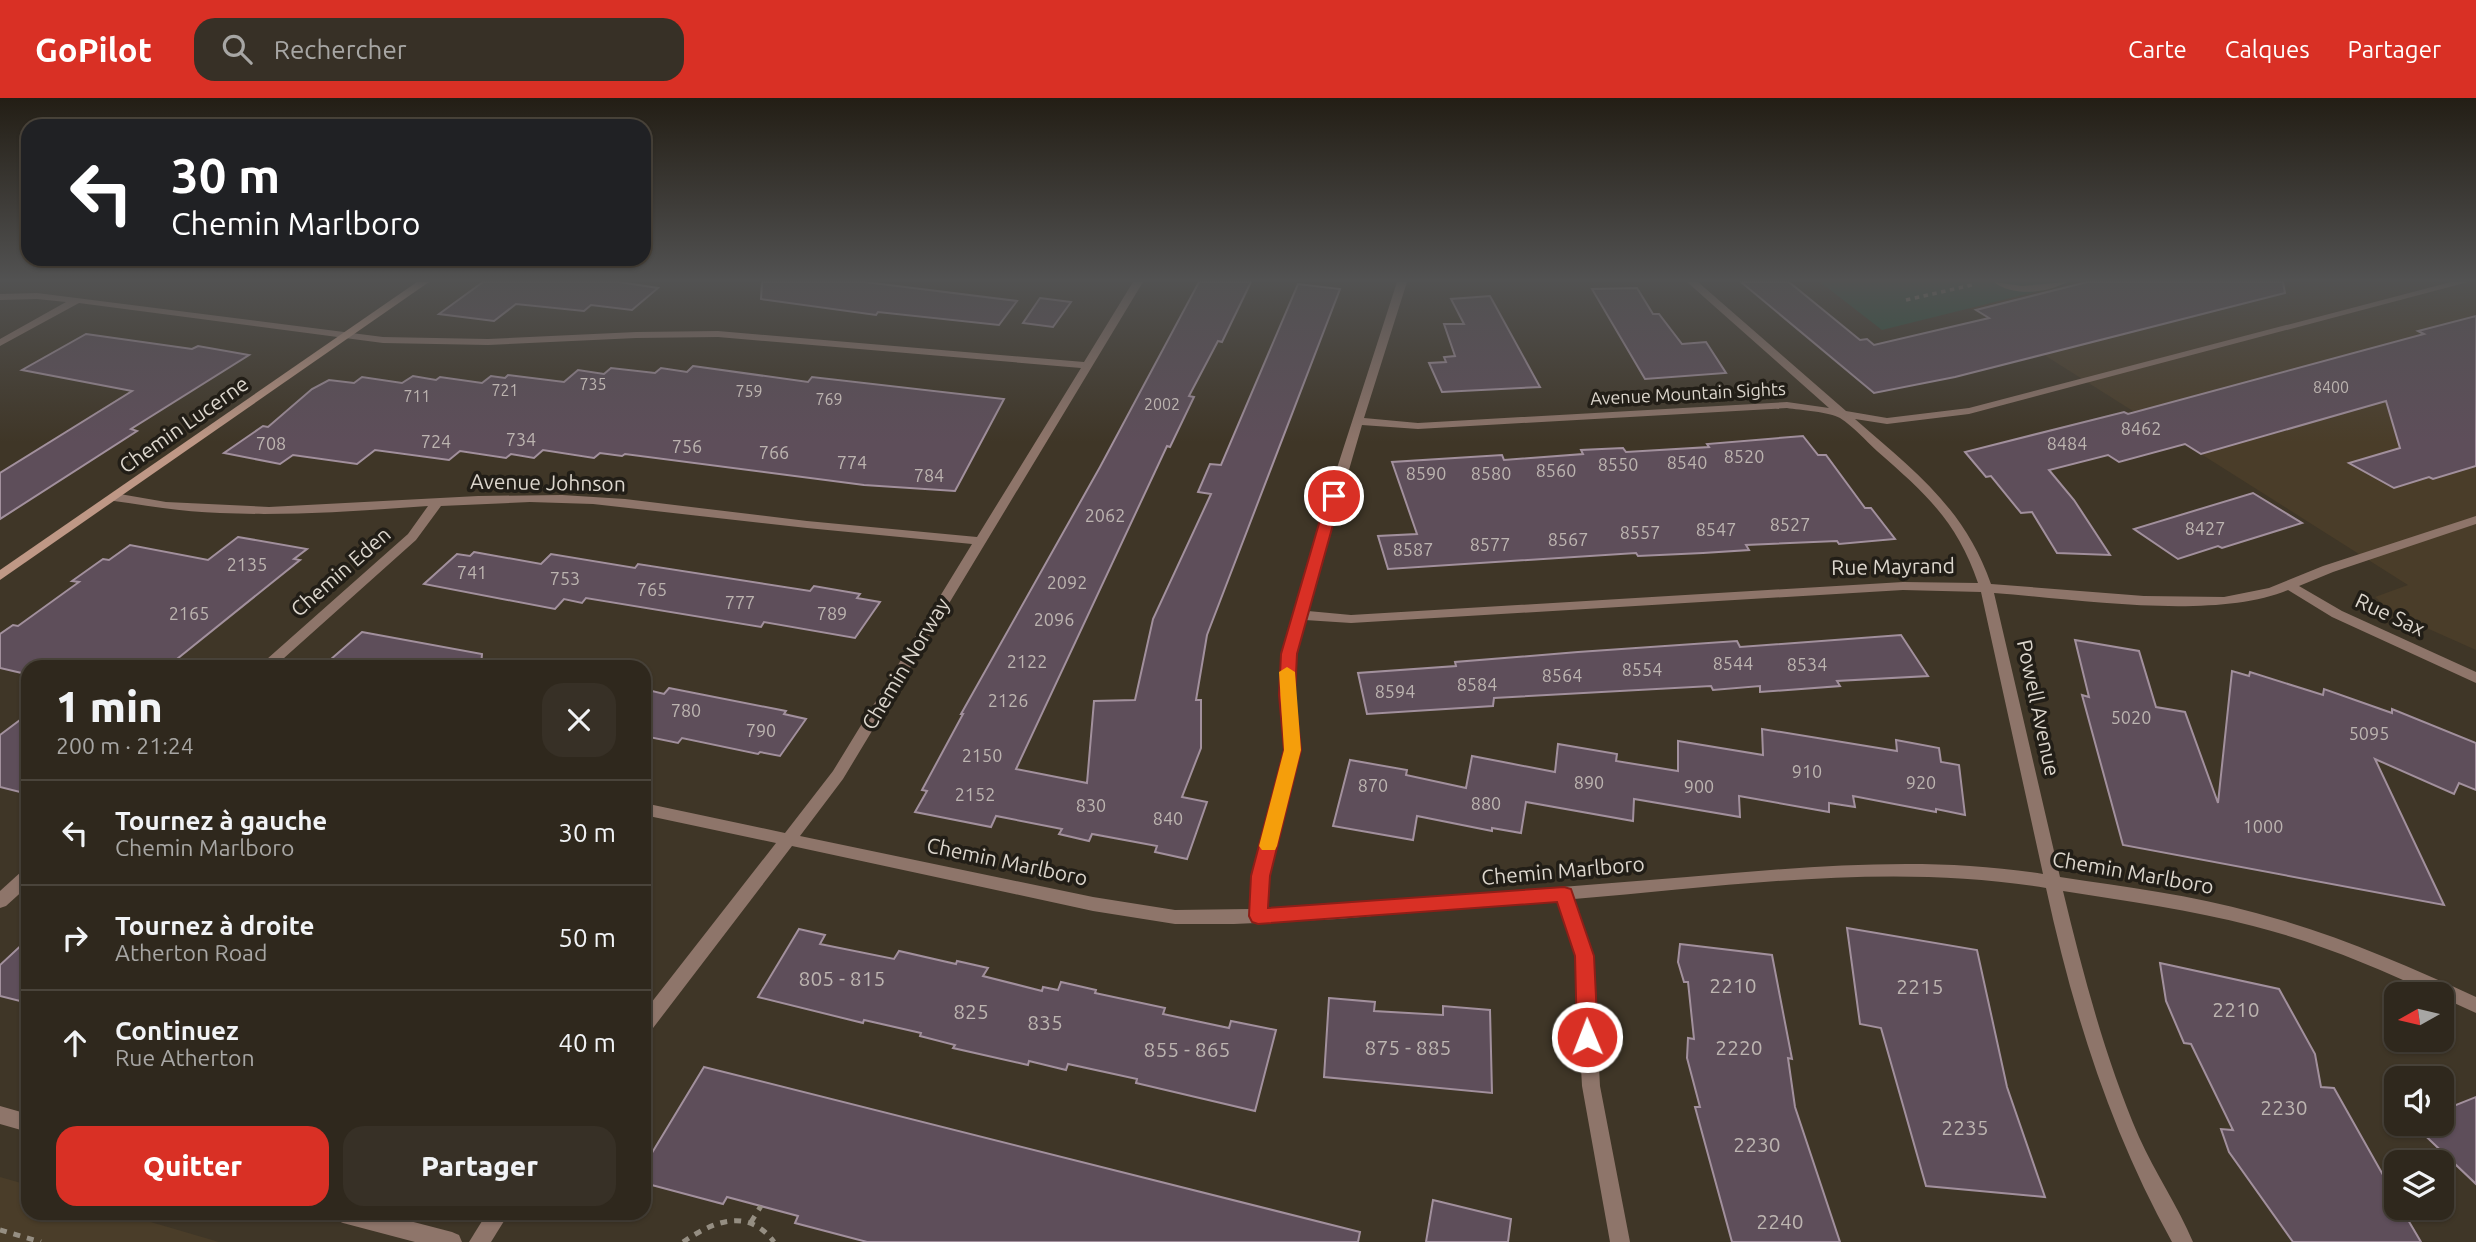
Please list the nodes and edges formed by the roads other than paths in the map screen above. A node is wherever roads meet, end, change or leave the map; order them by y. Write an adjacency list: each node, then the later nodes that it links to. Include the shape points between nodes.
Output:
1 (333, 335): 8 (street)
2 (627, 335): 8 (street, via 451,343)
3 (743, 335): 9 (street)
4 (1105, 335): 9 (street, Chemin Norway)
5 (1385, 335): 11 (street)
6 (1753, 335): 10 (street, Powell Avenue)
7 (2259, 335): 10 (street, Avenue Mountain Sights, via 1969,411 1887,421)
8 (345, 337): 12 (main road, Chemin Lucerne)
9 (1087, 365): 15 (street, Chemin Norway)
10 (1843, 415): 11 (street, Avenue Mountain Sights, via 1787,405 1418,426); 18 (street, Powell Avenue, via 1948,513 1973,553)
11 (1359, 421): 19 (street)
12 (114, 497): 13 (street, Avenue Johnson, via 233,510); 16 (main road, Chemin Lucerne)
13 (437, 503): 15 (street, Avenue Johnson, via 528,498 609,501); 20 (street, Chemin Eden, via 412,537)
14 (2476, 520): 17 (street, Rue Mayrand)
15 (982, 541): 23 (street, Chemin Norway, via 838,775)
16 (0, 576)
17 (2289, 585): 18 (street, Rue Mayrand, via 2249,598 2209,601); 21 (street, Rue Sax, via 2337,614)
18 (1985, 589): 19 (street, Rue Mayrand, via 1890,586 1351,619); 24 (street, Powell Avenue)
19 (1299, 615): 28 (street, via 1287,671 1291,759 1260,876)
20 (273, 660)
21 (2476, 678)
22 (651, 810): 23 (street, Chemin Marlboro)
23 (791, 838): 28 (street, Chemin Marlboro, via 1125,910 1175,917); 30 (street, Chemin Norway)
24 (2053, 881): 26 (street, Chemin Marlboro, via 1948,871 1860,870); 29 (street, Chemin Marlboro, via 2169,901 2289,929 2384,963); 38 (street, Powell Avenue, via 2086,1017 2112,1096 2141,1168)
25 (21, 882): 27 (street)
26 (1564, 894): 28 (street, Chemin Marlboro); 37 (street, via 1584,956 1591,1086)
27 (0, 901)
28 (1258, 916)
29 (2476, 1005)
30 (651, 1017)
31 (0, 1115): 32 (street)
32 (21, 1121)
33 (369, 1220): 35 (street)
34 (494, 1220): 36 (street)
35 (452, 1242)
36 (479, 1242)
37 (1620, 1242)
38 (2183, 1242)

